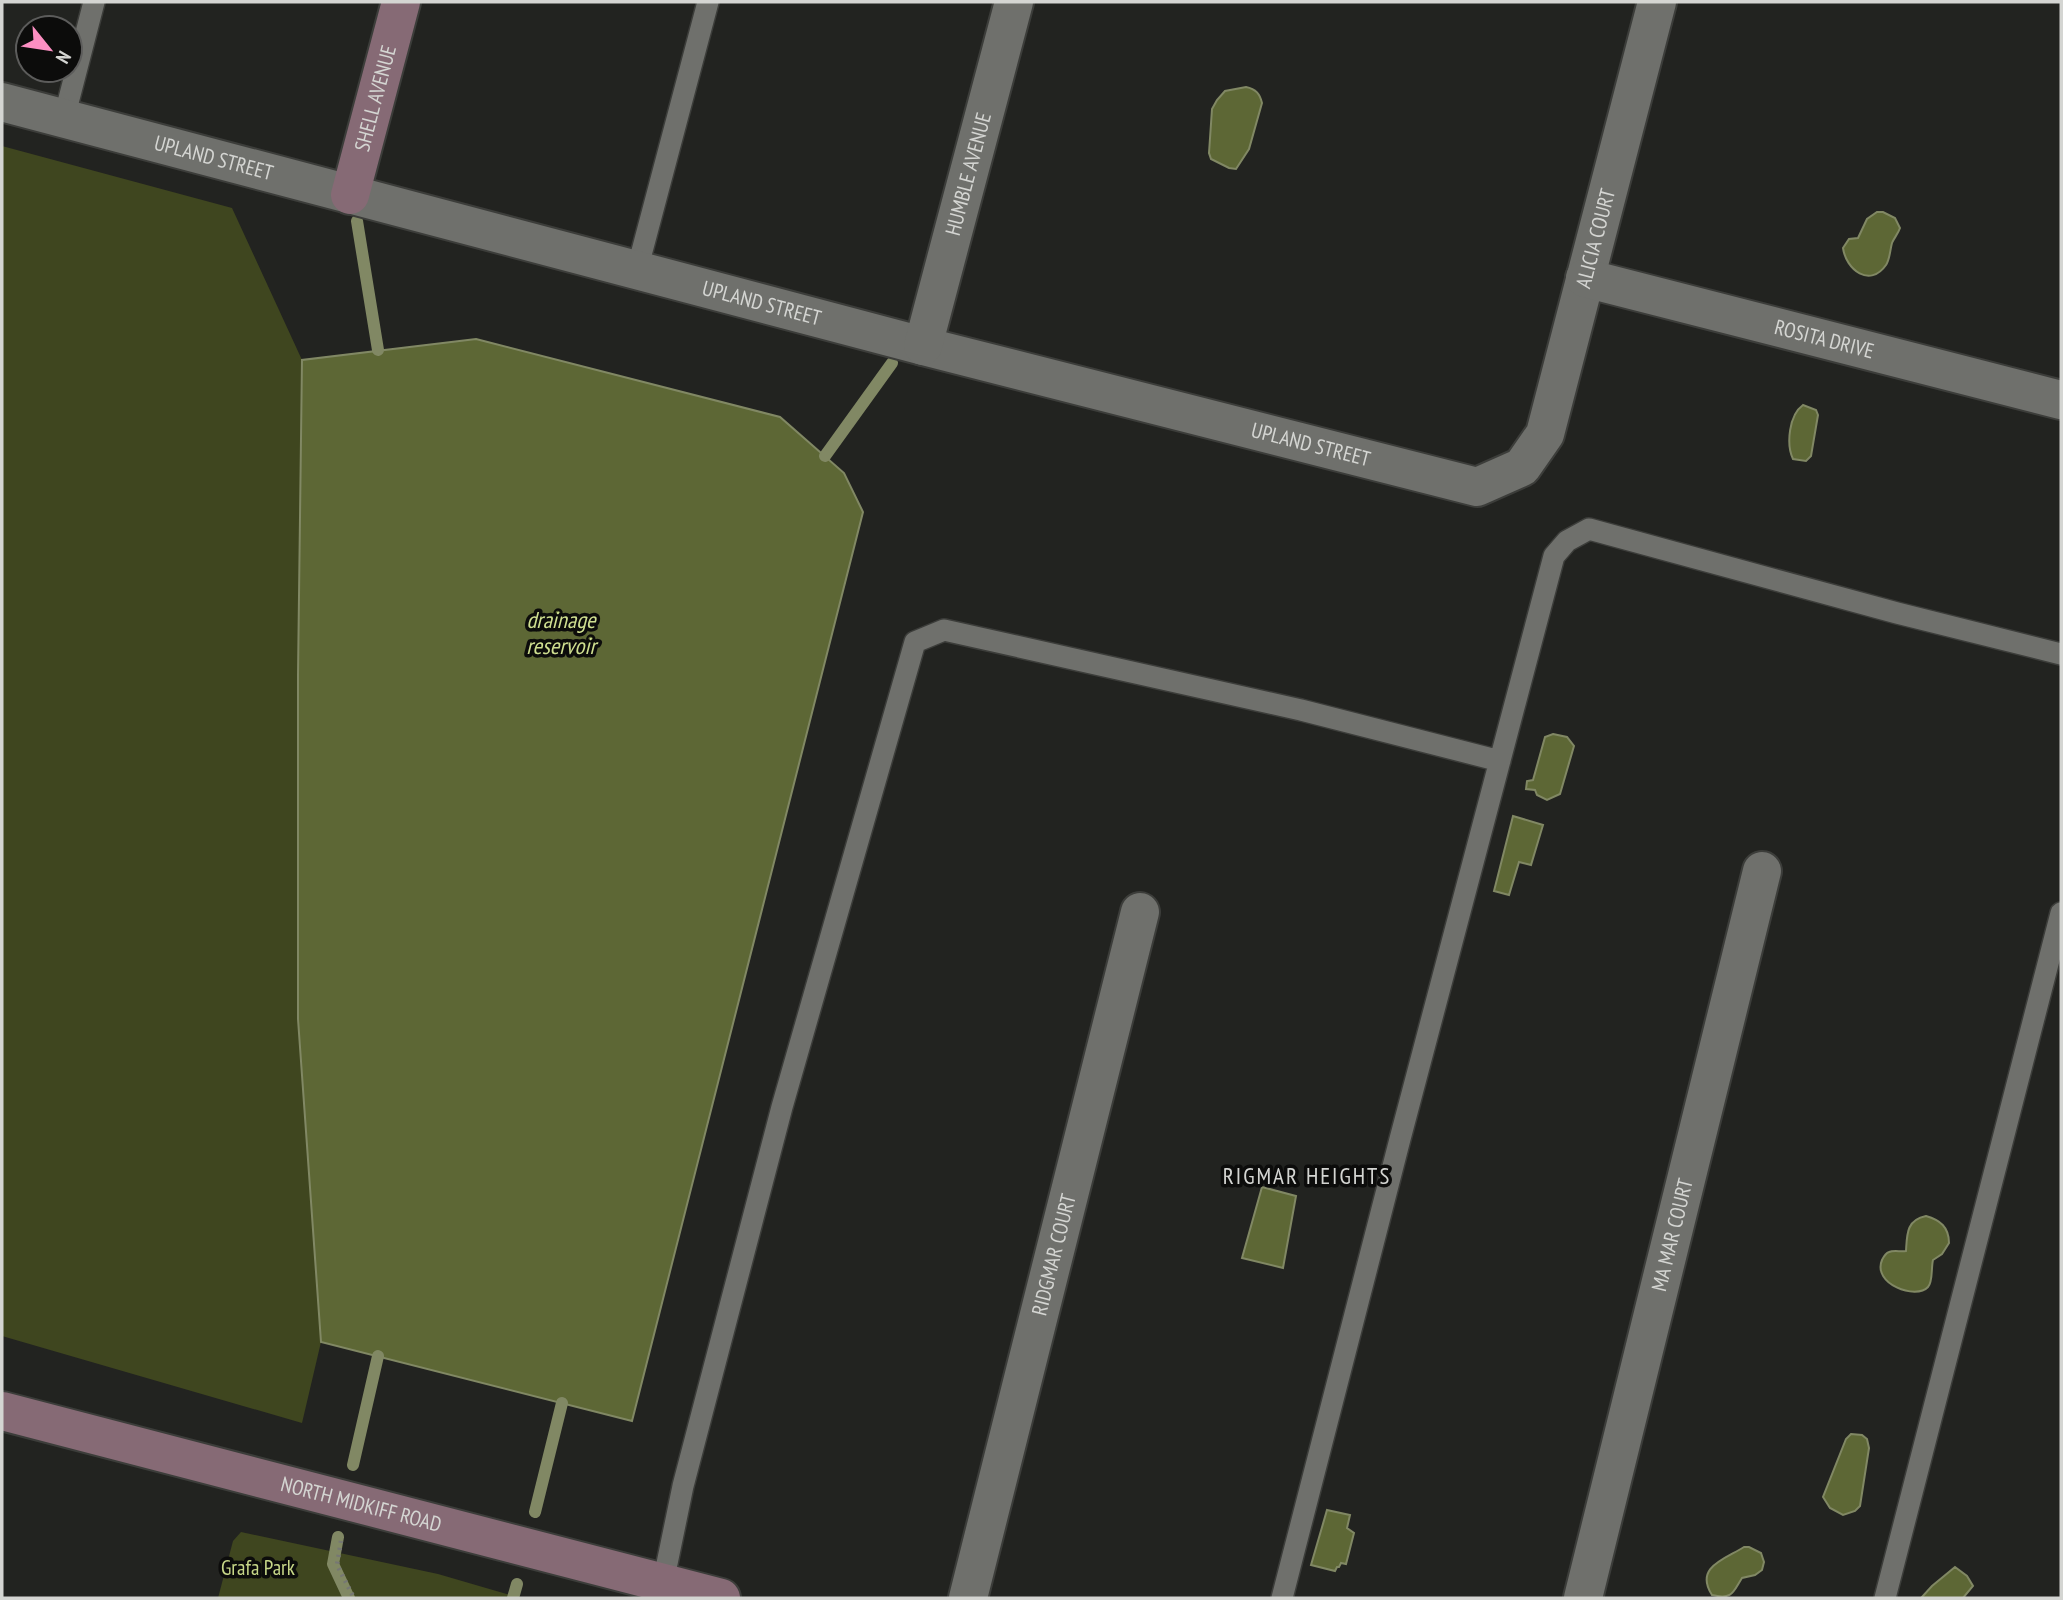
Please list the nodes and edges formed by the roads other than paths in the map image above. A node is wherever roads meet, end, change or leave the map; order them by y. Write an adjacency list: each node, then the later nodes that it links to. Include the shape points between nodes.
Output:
1 (94, 2): 7 (lane)
2 (401, 2): 8 (main road, SHELL AVENUE)
3 (708, 2): 9 (lane)
4 (1014, 2): 11 (street, HUMBLE AVENUE)
5 (1657, 2): 10 (street, ALICIA COURT)
6 (2, 102): 7 (street, UPLAND STREET)
7 (64, 118): 8 (street, UPLAND STREET)
8 (350, 195): 9 (street, UPLAND STREET)
9 (637, 270): 11 (street, UPLAND STREET)
10 (1585, 278): 12 (street, ROSITA DRIVE); 13 (street, ALICIA COURT, via 1545,434)
11 (923, 346): 13 (street, UPLAND STREET, via 1477,486)
12 (2061, 400)
13 (1522, 467)
14 (2061, 654): 15 (lane, via 1589,529 1567,541 1554,556)
15 (1500, 761): 20 (lane, via 1301,710 944,630 915,642 782,1107 683,1486); 23 (lane)
16 (1762, 871): 24 (street, MA MAR COURT)
17 (1140, 912): 22 (street, RIDGMAR COURT)
18 (2061, 913): 25 (lane)
19 (2, 1411): 20 (main road, NORTH MIDKIFF ROAD)
20 (663, 1583): 21 (main road, NORTH MIDKIFF ROAD)
21 (721, 1598)
22 (968, 1598)
23 (1282, 1598)
24 (1583, 1598)
25 (1885, 1598)

